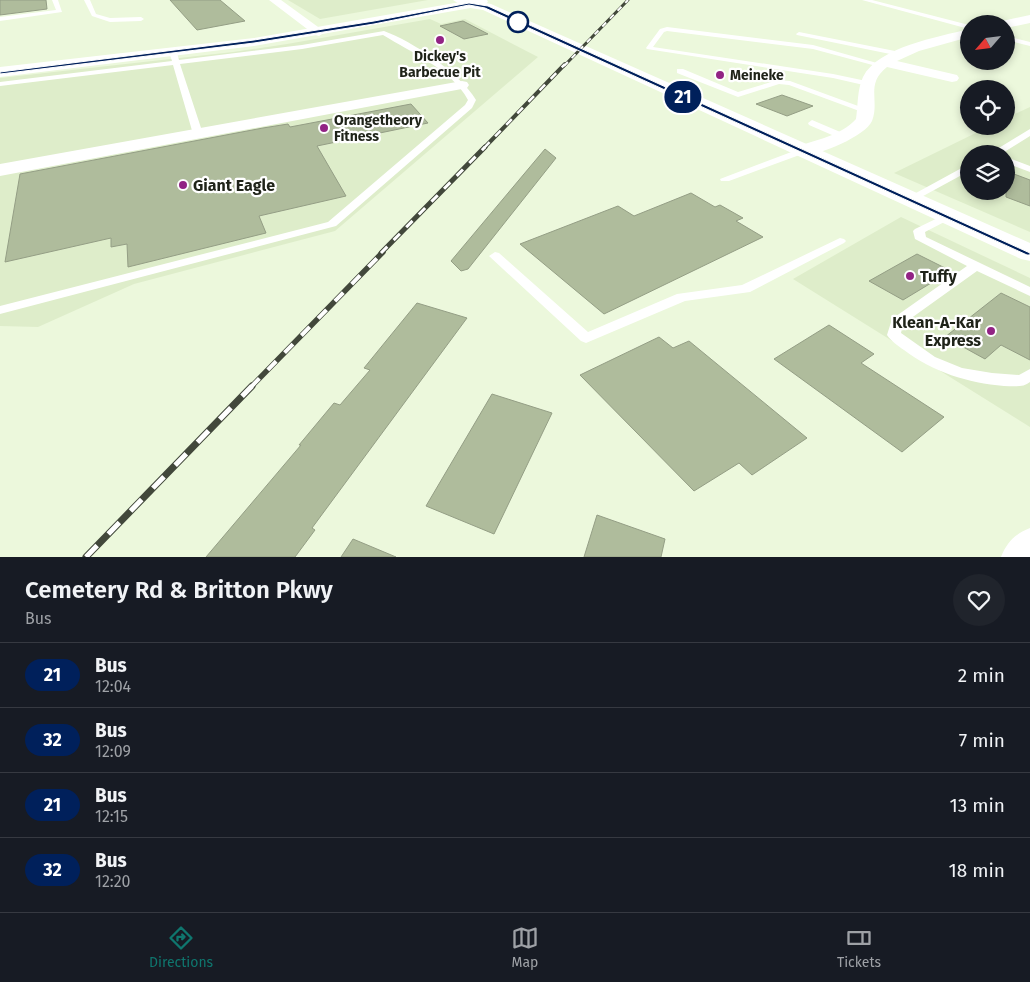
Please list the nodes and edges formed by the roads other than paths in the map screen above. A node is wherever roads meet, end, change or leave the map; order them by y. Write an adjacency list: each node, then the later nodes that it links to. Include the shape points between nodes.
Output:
1 (55, 0): 8 (lane, via 60,11)
2 (87, 0): 6 (lane, via 94,15 110,20)
3 (274, 0): 11 (street)
4 (867, 0): 10 (lane)
5 (474, 2): 11 (main road); 34 (main road)
6 (141, 19)
7 (1030, 19): 9 (street)
8 (0, 20)
9 (1015, 22)
10 (960, 24)
11 (316, 29): 17 (main road); 18 (main road)
12 (799, 34): 16 (lane)
13 (960, 36): 16 (street)
14 (1015, 40): 15 (lane)
15 (1030, 44)
16 (900, 54): 19 (street)
17 (175, 57): 21 (main road); 23 (lane); 25 (lane, via 302,47 384,33 452,75); 29 (lane)
18 (0, 64)
19 (883, 64): 22 (street); 24 (street, via 871,75); 24 (lane, via 813,47 667,29 662,30 650,48)
20 (680, 71): 26 (lane, via 738,95 778,82 790,83)
21 (0, 72)
22 (952, 78)
23 (0, 84)
24 (868, 84): 26 (street)
25 (462, 85): 29 (street); 47 (lane, via 472,100 469,106 332,224)
26 (865, 110): 30 (street, via 862,124)
27 (812, 123): 30 (lane)
28 (1030, 132): 31 (lane)
29 (198, 134): 37 (street)
30 (842, 136): 34 (street)
31 (1016, 140): 32 (lane); 33 (lane)
32 (1008, 145)
33 (1030, 145)
34 (802, 150): 39 (lane); 40 (main road)
35 (1015, 163): 36 (lane)
36 (1030, 169)
37 (0, 170)
38 (960, 172): 40 (lane)
39 (725, 179)
40 (910, 200): 41 (main road)
41 (948, 216): 43 (main road); 45 (lane, via 919,231 921,239)
42 (840, 241): 44 (lane, via 745,289 682,297 586,338)
43 (1030, 253)
44 (495, 256)
45 (976, 266): 46 (lane); 48 (lane, via 897,322 894,335 942,366 997,381 1022,381)
46 (1030, 292)
47 (0, 310)
48 (1030, 374)
49 (1030, 545): 50 (street)
50 (1019, 557)

